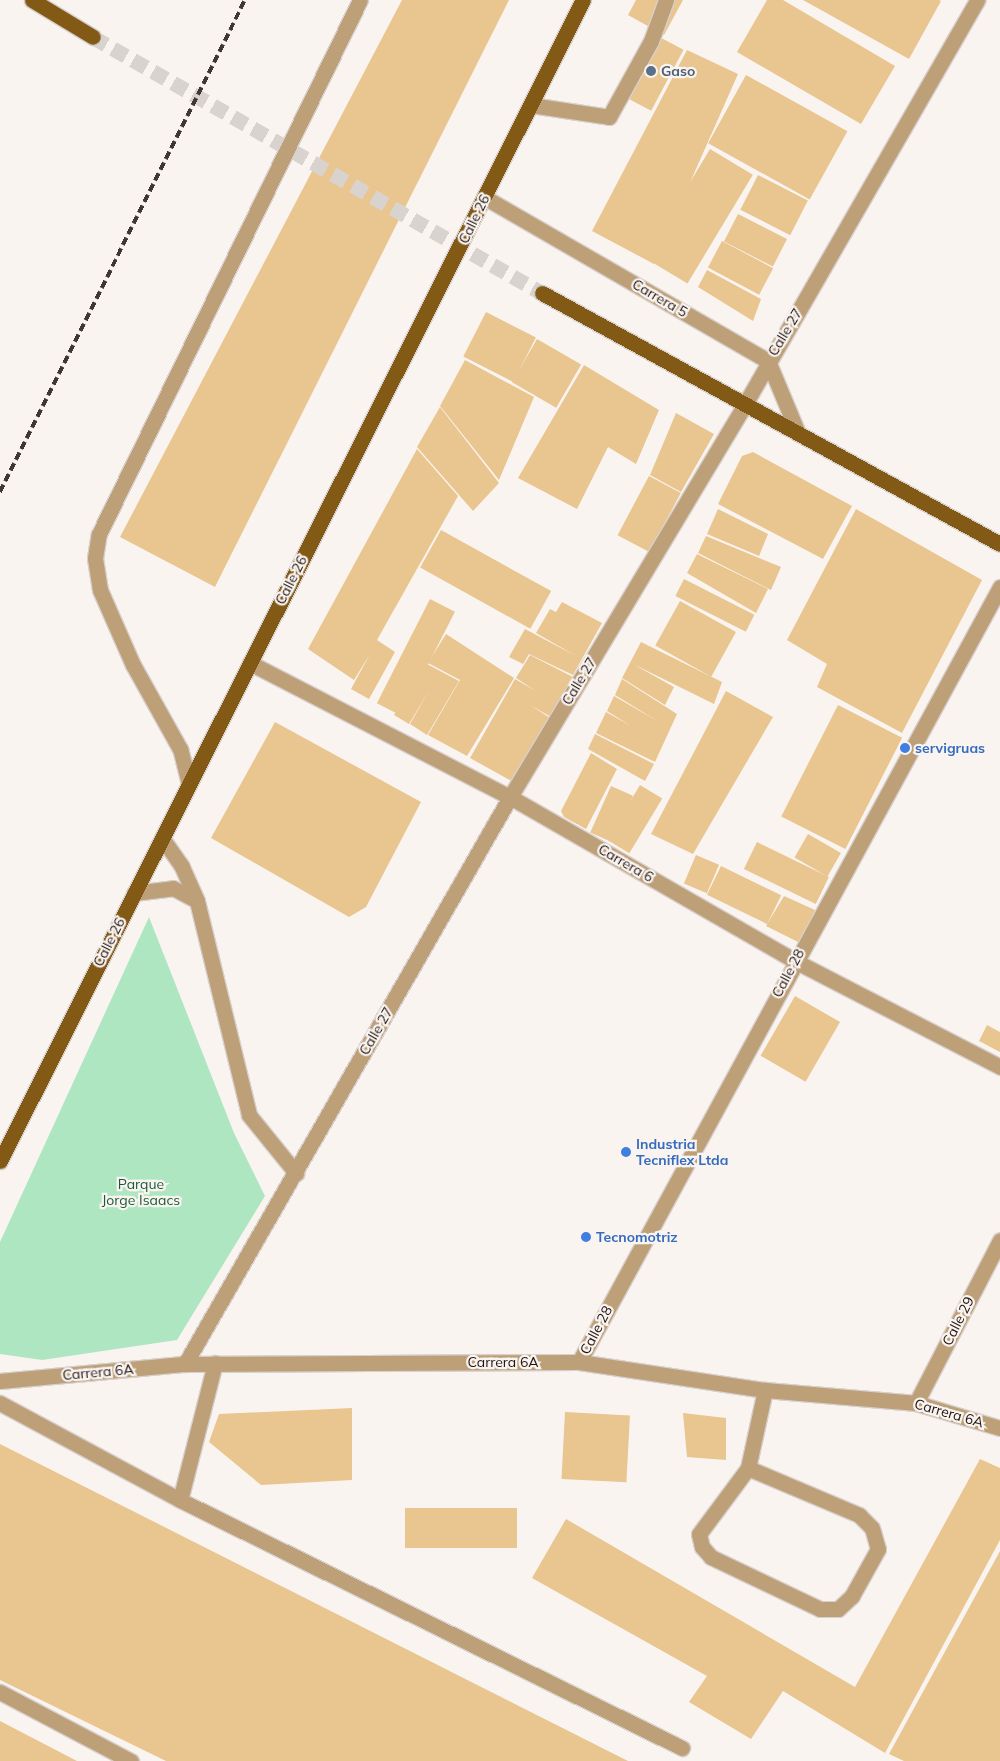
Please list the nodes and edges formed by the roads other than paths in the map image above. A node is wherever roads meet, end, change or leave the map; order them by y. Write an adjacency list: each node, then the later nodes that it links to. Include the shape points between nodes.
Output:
1 (32, 0): 6 (main road)
2 (360, 0): 16 (street, via 99,534 95,558 100,590 133,665 180,748)
3 (583, 0): 7 (main road, Calle 26)
4 (666, 0): 7 (street, via 651,41 609,117)
5 (977, 0): 10 (street, Calle 27)
6 (93, 37)
7 (531, 105): 8 (main road, Calle 26)
8 (484, 197): 10 (street, Carrera 5); 15 (main road, Calle 26)
9 (542, 293): 11 (main road)
10 (768, 361): 11 (street, Calle 27); 12 (street)
11 (744, 404): 12 (main road); 17 (street, Calle 27)
12 (798, 433): 13 (main road)
13 (1000, 544)
14 (1000, 587): 21 (street, Calle 28)
15 (250, 663): 16 (main road, Calle 26); 17 (street, Carrera 6)
16 (189, 784): 18 (main road, Calle 26)
17 (510, 797): 21 (street, Carrera 6); 24 (street, Calle 27)
18 (162, 838): 19 (main road, Calle 26); 20 (street, via 182,867)
19 (134, 893): 20 (street, via 173,888); 23 (main road, Calle 26)
20 (197, 901): 24 (street, via 248,1115)
21 (794, 961): 22 (street, Carrera 6); 26 (street, Calle 28)
22 (1000, 1068)
23 (0, 1160)
24 (296, 1173): 28 (street, Calle 27)
25 (1000, 1240): 31 (street, Calle 29)
26 (579, 1362): 27 (street, Carrera 6A); 30 (street, Carrera 6A)
27 (215, 1363): 28 (street, Carrera 6A); 35 (street)
28 (185, 1364): 29 (street, Carrera 6A)
29 (0, 1381)
30 (765, 1390): 31 (street, Carrera 6A); 34 (street)
31 (916, 1402): 33 (street, Carrera 6A)
32 (0, 1403): 35 (street)
33 (1000, 1428)
34 (748, 1468): 34 (street, via 859,1514 872,1528 878,1550 852,1596 838,1610 820,1609 711,1557 702,1547 699,1534)
35 (180, 1500): 37 (street)
36 (0, 1692): 38 (street)
37 (682, 1748)
38 (131, 1761)

